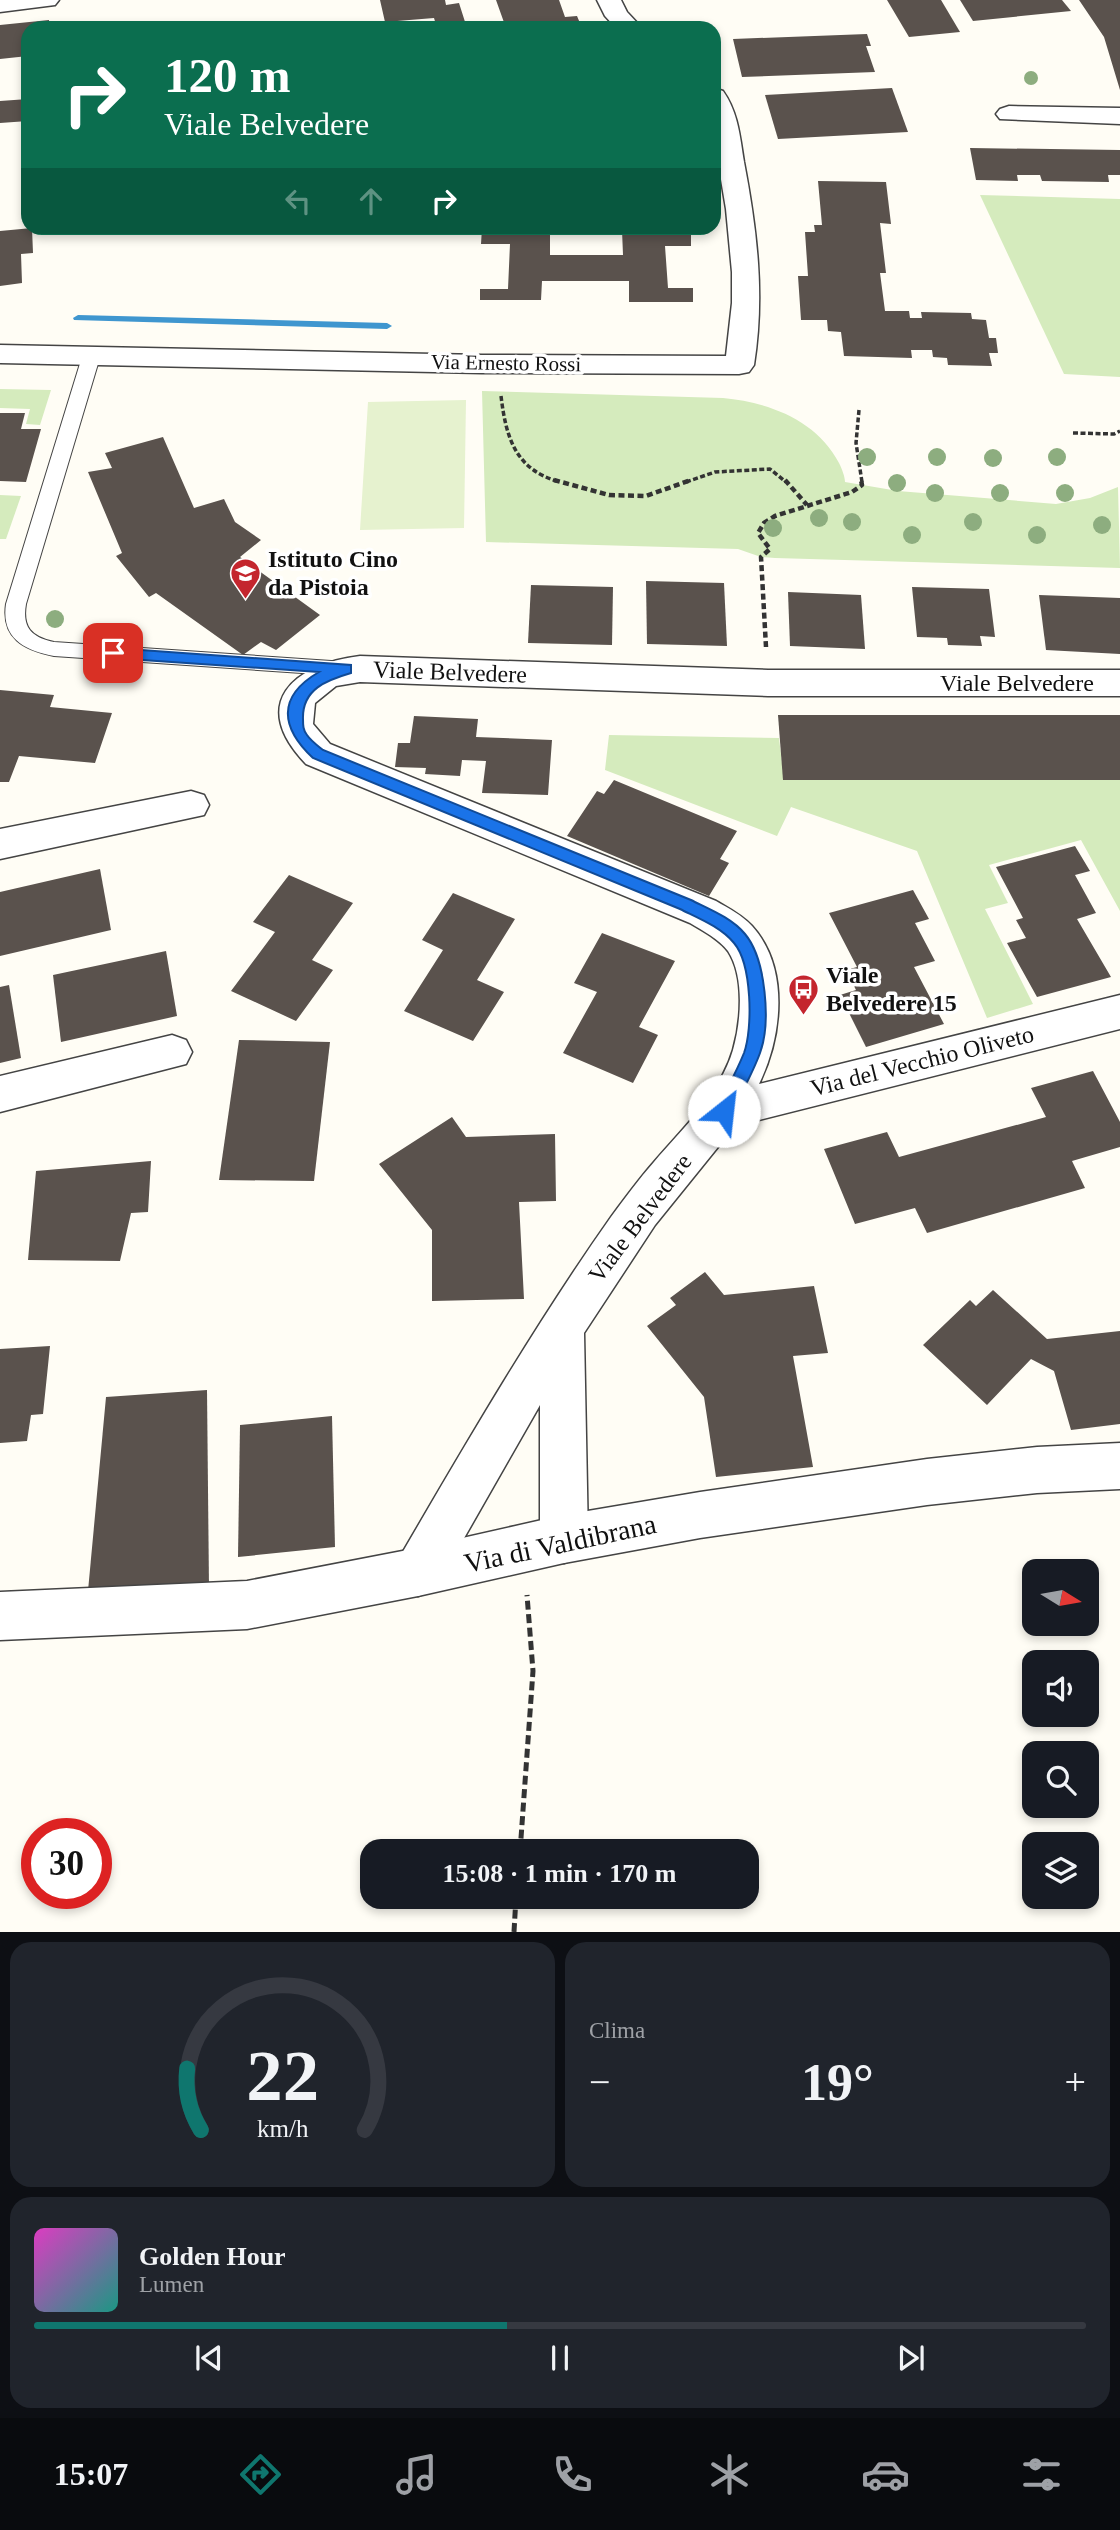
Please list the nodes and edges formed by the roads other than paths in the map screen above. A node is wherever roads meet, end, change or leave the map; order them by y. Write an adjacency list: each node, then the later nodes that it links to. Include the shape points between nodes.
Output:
1 (47, 0): 3 (street)
2 (608, 0): 4 (street)
3 (0, 5)
4 (622, 21)
5 (721, 112): 9 (street, Via Ernesto Rossi, via 746,267 748,312 738,365)
6 (1009, 114): 7 (street)
7 (1120, 116)
8 (0, 354): 9 (street, Via Ernesto Rossi)
9 (91, 357): 10 (lane, via 16,604 18,633 54,649)
10 (346, 669): 11 (street, Viale Belvedere, via 768,683); 17 (street, Viale Belvedere, via 315,681 295,708 295,726 301,738 318,754 685,905 739,937 756,979 756,1032 746,1070)
11 (1120, 683)
12 (191, 805): 13 (street)
13 (0, 844)
14 (1120, 1012): 17 (street, Via del Vecchio Oliveto)
15 (172, 1052): 16 (street)
16 (0, 1094)
17 (724, 1111): 18 (street, Viale Belvedere, via 648,1203)
18 (562, 1329): 20 (street); 21 (street, Viale Belvedere)
19 (1120, 1465): 20 (street, Via di Valdibrana, via 927,1482 701,1515)
20 (544, 1544): 21 (street, Via di Valdibrana)
21 (418, 1572): 22 (street, Via di Valdibrana, via 247,1605)
22 (0, 1616)

